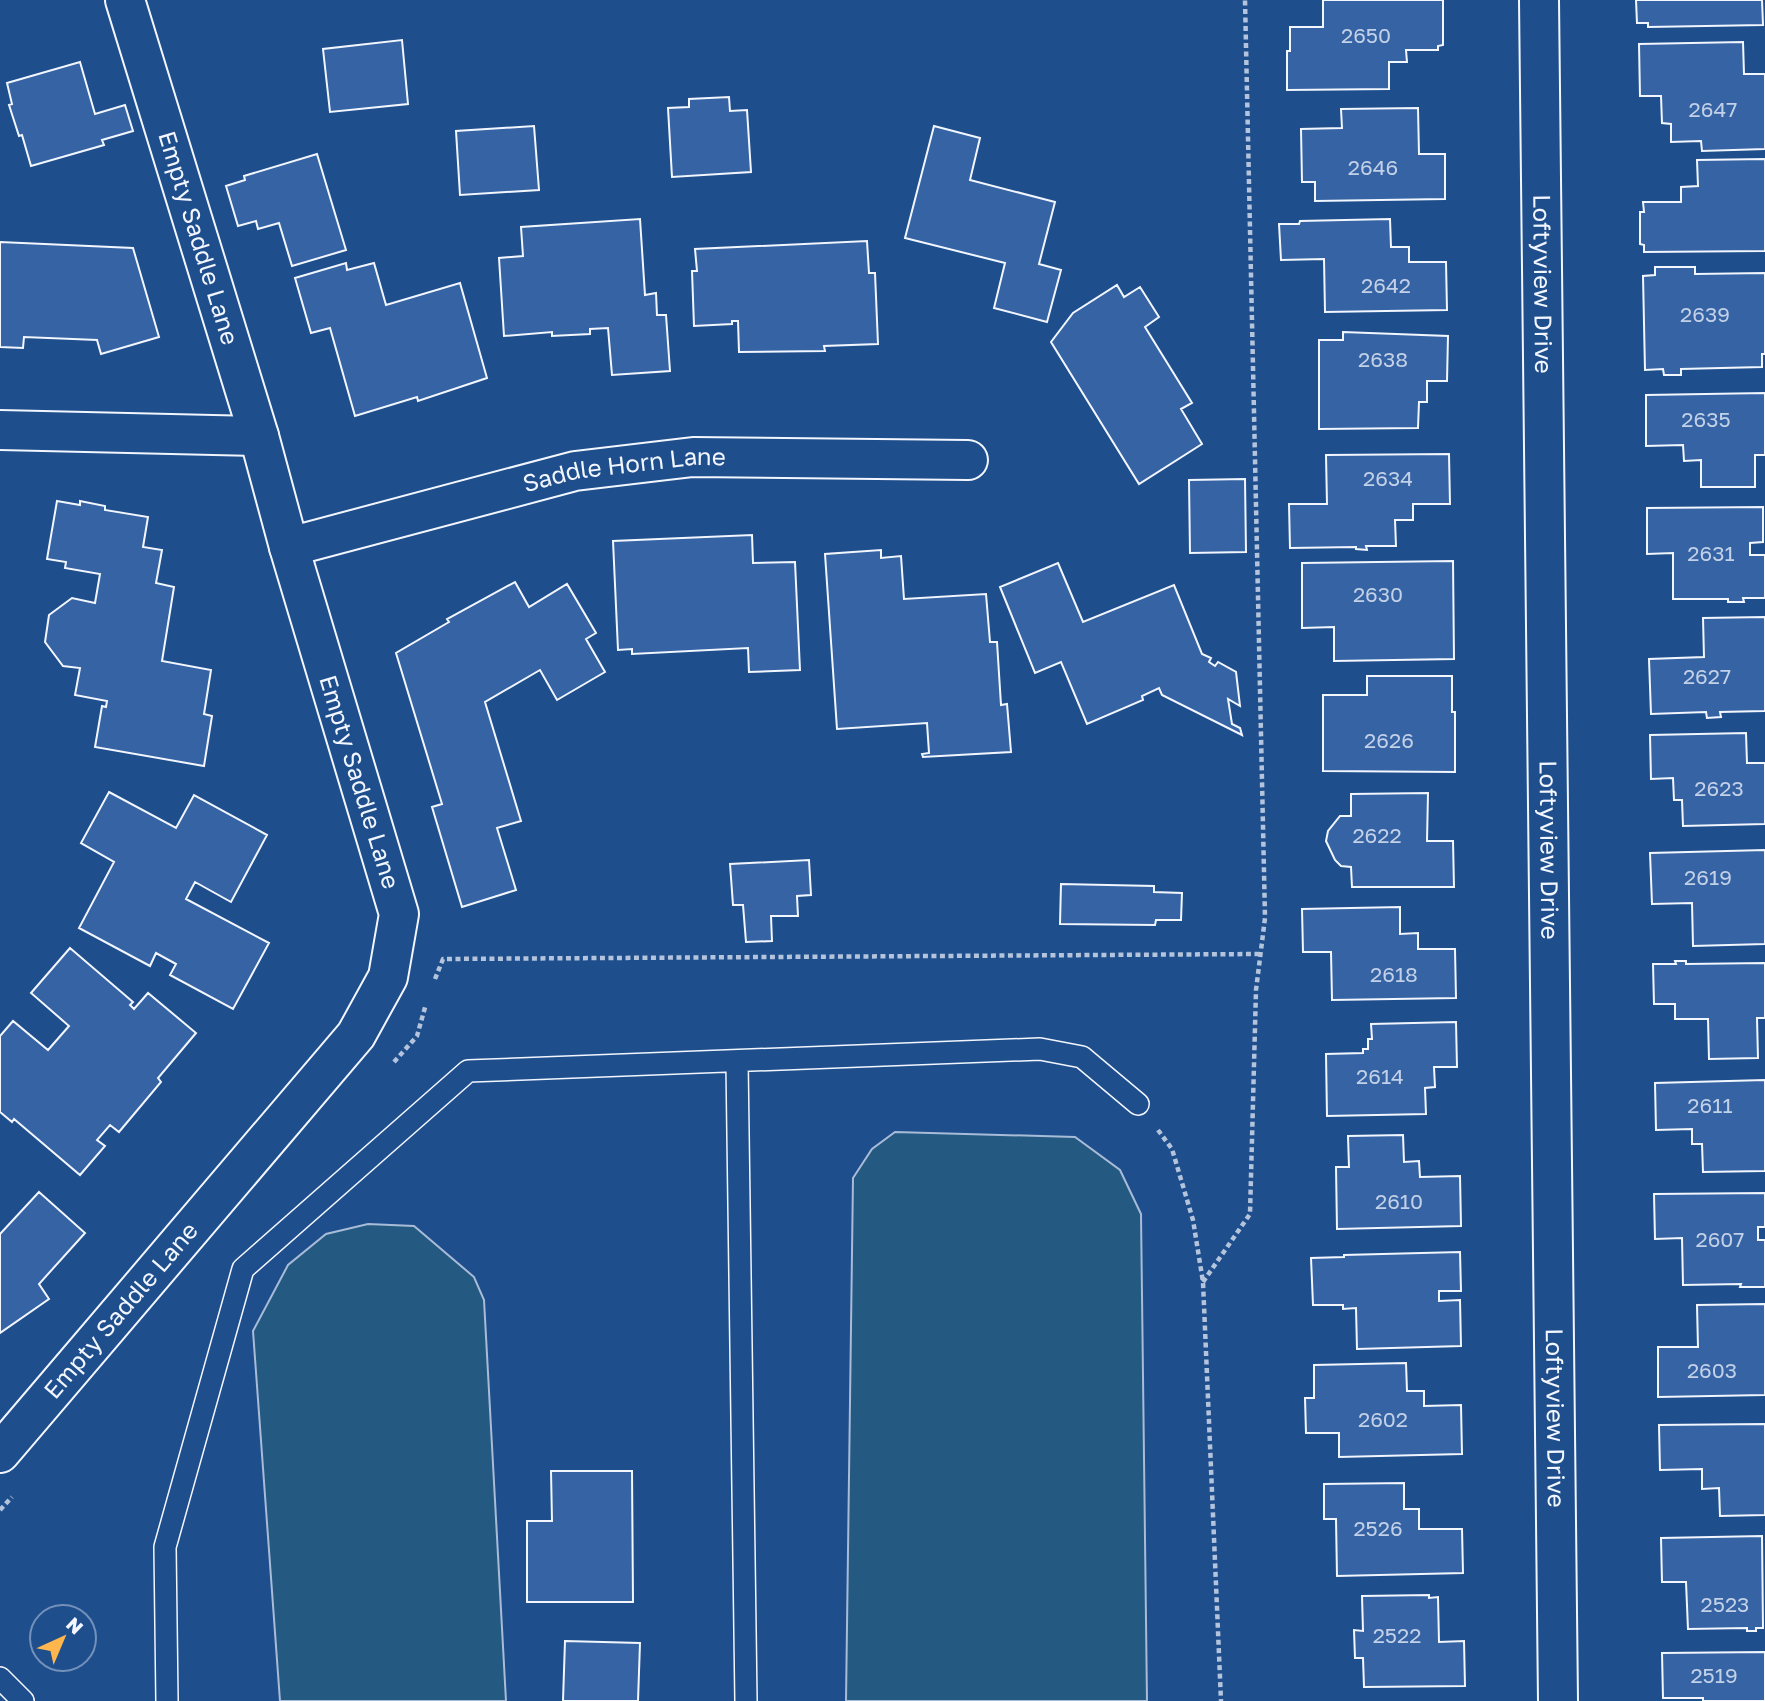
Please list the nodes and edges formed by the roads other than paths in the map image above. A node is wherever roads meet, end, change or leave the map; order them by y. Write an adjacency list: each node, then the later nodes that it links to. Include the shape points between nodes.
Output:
1 (125, 0): 4 (street, Empty Saddle Lane)
2 (1539, 0): 14 (street, Loftyview Drive)
3 (0, 430): 4 (street)
4 (259, 436): 6 (street, Empty Saddle Lane)
5 (968, 460): 6 (street, Saddle Horn Lane, via 693,457 575,471)
6 (289, 547): 9 (street, Empty Saddle Lane, via 399,914 388,977 356,1035)
7 (737, 1062): 8 (lane, via 1040,1049 1082,1057); 12 (lane, via 468,1072 243,1269 165,1547); 13 (lane)
8 (1138, 1104)
9 (0, 1453)
10 (0, 1678): 11 (lane)
11 (23, 1701)
12 (167, 1701)
13 (746, 1701)
14 (1558, 1701)

